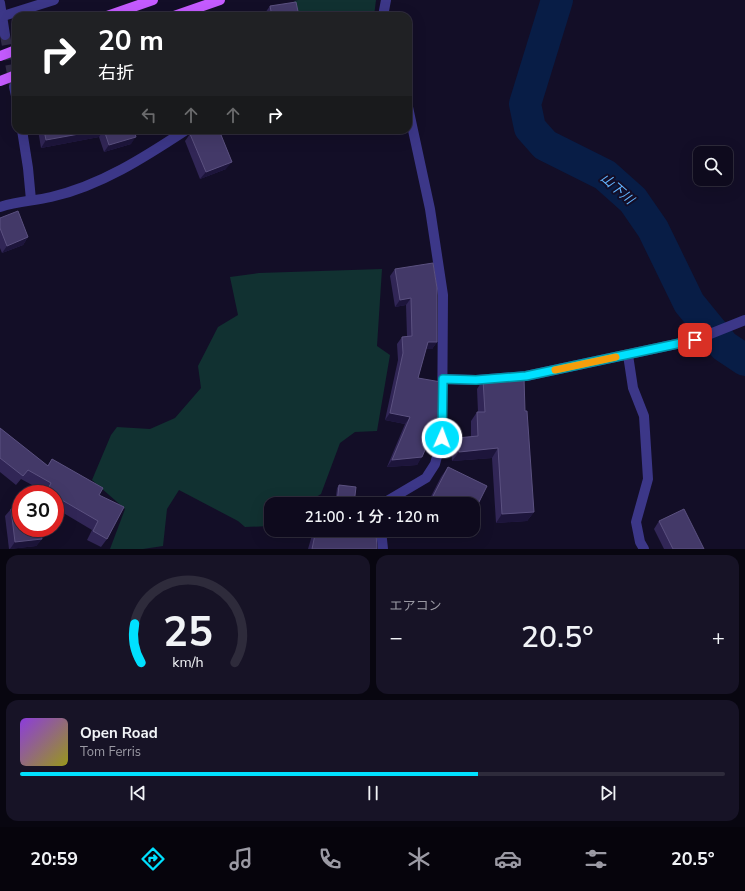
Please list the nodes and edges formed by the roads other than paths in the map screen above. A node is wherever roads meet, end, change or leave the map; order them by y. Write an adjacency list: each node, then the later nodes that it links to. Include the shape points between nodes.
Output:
1 (54, 0): 8 (street)
2 (153, 0): 9 (main road)
3 (220, 0): 7 (main road)
4 (224, 0): 7 (main road)
5 (386, 0): 11 (street)
6 (0, 3): 13 (street)
7 (209, 4): 10 (main road)
8 (17, 12)
9 (118, 12)
10 (186, 12)
11 (384, 12)
12 (12, 13): 13 (street)
13 (1, 17): 14 (street)
14 (5, 35)
15 (12, 52): 16 (main road)
16 (0, 56)
17 (12, 76): 18 (main road)
18 (0, 81)
19 (412, 126): 26 (street, via 430,209 443,295)
20 (23, 134): 22 (street)
21 (179, 134): 22 (street, via 125,167 84,186 52,197)
22 (31, 200): 23 (street)
23 (0, 207)
24 (745, 320): 25 (street, via 695,340)
25 (628, 355): 26 (street, via 526,376 476,380); 30 (street, via 633,388 644,416 648,479 636,522)
26 (443, 379): 27 (street, via 442,438 434,464 426,478)
27 (394, 497)
28 (382, 537): 29 (street)
29 (383, 549)
30 (644, 549)

